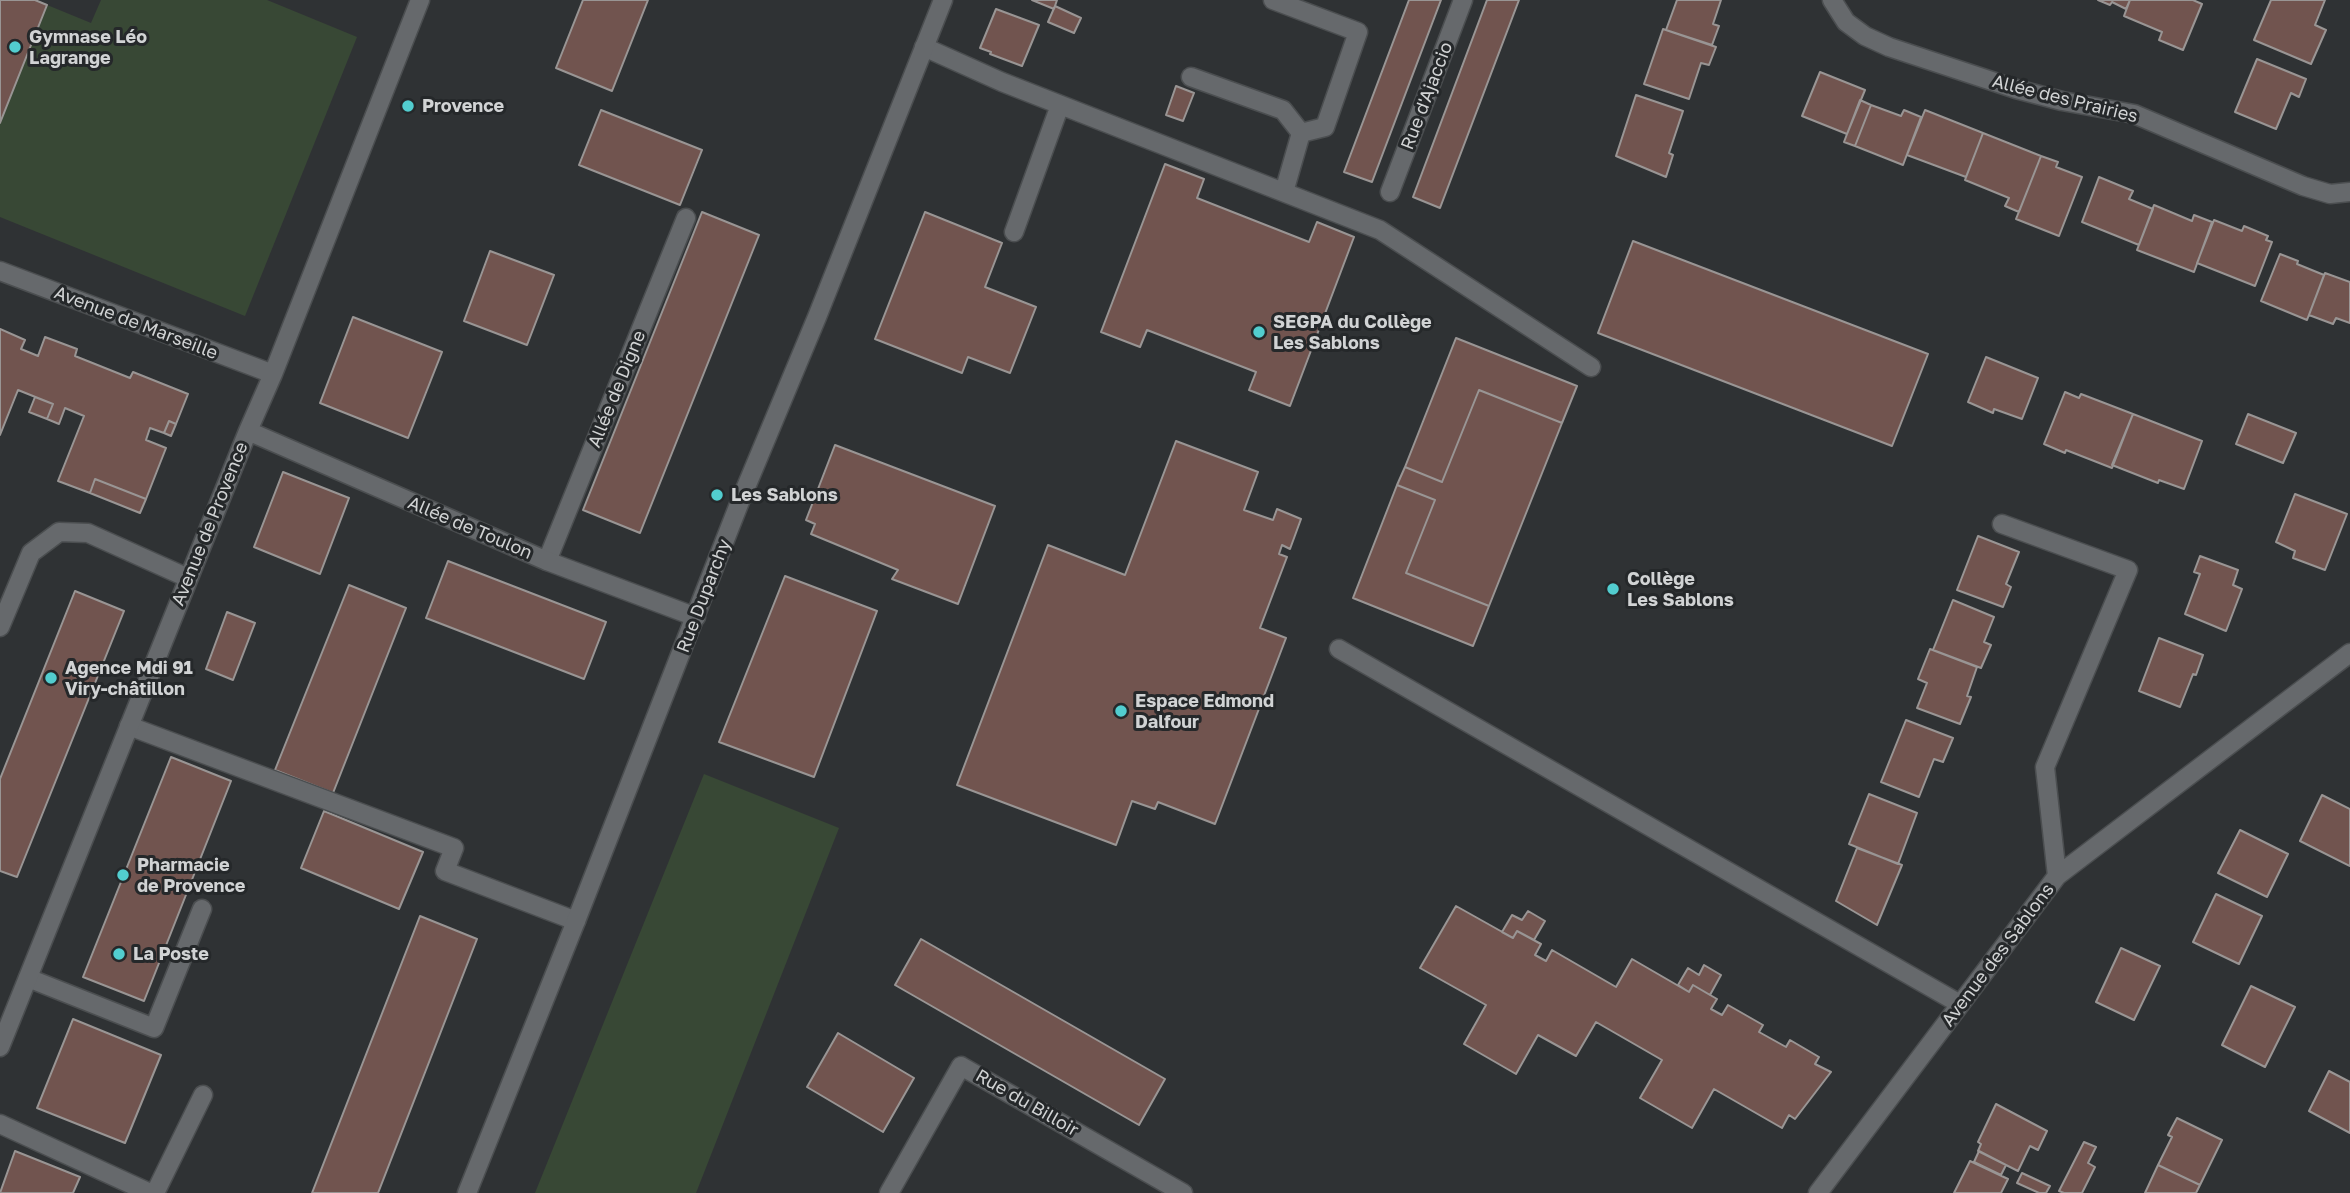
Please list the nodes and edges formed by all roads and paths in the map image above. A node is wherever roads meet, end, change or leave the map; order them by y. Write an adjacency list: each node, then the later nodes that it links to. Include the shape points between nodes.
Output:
1 (420, 0): 17 (street, Avenue de Provence)
2 (943, 0): 6 (street, Rue Duparchy)
3 (1273, 0): 9 (street, via 1358,32 1325,127)
4 (1463, 0): 11 (street, Rue d'Ajaccio)
5 (1832, 0): 12 (street, Allée des Prairies, via 1846,22 1889,47 2016,89 2134,114 2303,186 2330,194)
6 (924, 47): 8 (street); 22 (street, Rue Duparchy)
7 (1191, 77): 9 (street, via 1283,110)
8 (1060, 105): 10 (street); 14 (street)
9 (1301, 133): 10 (street)
10 (1284, 192): 16 (street, via 1380,230)
11 (1391, 192)
12 (2350, 192)
13 (686, 218): 20 (street, Allée de Digne)
14 (1014, 232)
15 (0, 271): 17 (street, Avenue de Marseille)
16 (1591, 367)
17 (273, 374): 18 (street, Avenue de Provence)
18 (248, 431): 20 (street, Allée de Toulon); 21 (street, Avenue de Provence)
19 (2002, 524): 27 (street, via 2128,570 2045,767)
20 (547, 561): 22 (street, Allée de Toulon)
21 (188, 578): 23 (street, via 88,533 59,532 31,553); 26 (street, Avenue de Provence)
22 (696, 617): 29 (street, Rue Duparchy)
23 (0, 627)
24 (1339, 649): 31 (street)
25 (2350, 653): 27 (street, Avenue des Sablons)
26 (129, 726): 29 (street, via 454,848 445,871); 30 (street, Avenue de Provence)
27 (2057, 876): 31 (street, Avenue des Sablons)
28 (202, 909): 30 (street, via 154,1028)
29 (576, 921): 36 (street, Rue Duparchy)
30 (27, 978): 32 (street, Avenue de Provence)
31 (1960, 1004): 39 (street, Avenue des Sablons)
32 (0, 1047)
33 (202, 1095): 35 (street)
34 (0, 1124): 35 (street)
35 (152, 1193)
36 (467, 1193)
37 (889, 1193): 38 (street, Rue du Billoir, via 961,1066)
38 (1183, 1193)
39 (1818, 1193)

